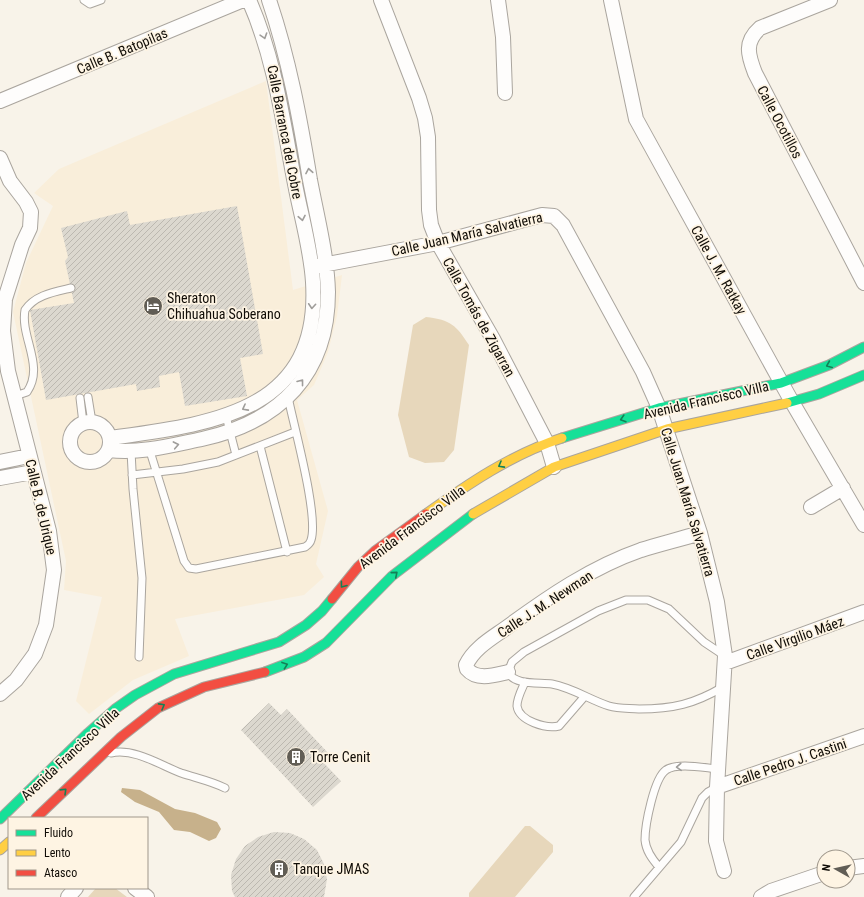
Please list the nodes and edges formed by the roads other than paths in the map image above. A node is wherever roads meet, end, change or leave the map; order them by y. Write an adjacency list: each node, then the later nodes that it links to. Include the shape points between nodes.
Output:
1 (84, 0): 2 (lane, via 90,4)
2 (101, 0)
3 (244, 0): 13 (street, Calle B. Batopilas)
4 (249, 0): 11 (street, Calle Barranca del Cobre, one-way to 11, via 264,37)
5 (269, 0): 10 (street, Calle Barranca del Cobre)
6 (381, 0): 15 (street, Calle Tomás de Zigarran, via 425,118 428,137 429,210 431,225)
7 (498, 0): 12 (street, via 503,37)
8 (611, 0): 23 (street, Calle J. M. Ratkay, via 636,119)
9 (830, 0): 17 (street, Calle Ocotillos, via 760,28 749,42 748,52 755,73)
10 (294, 86): 11 (street); 16 (street, Calle Barranca del Cobre, one-way to 10)
11 (278, 90): 16 (street, Calle Barranca del Cobre, one-way to 16)
12 (505, 93)
13 (0, 101)
14 (0, 158): 19 (street, Calle B. de Urique, via 10,181 26,202 32,218)
15 (438, 243): 16 (street, Calle Juan María Salvatierra); 29 (street, Calle Juan María Salvatierra, via 542,215 554,216 563,224 643,372); 35 (street, Calle Tomás de Zigarran, via 493,339)
16 (318, 266): 20 (street, via 327,309)
17 (864, 283)
18 (71, 288): 24 (lane, via 40,297 24,310 24,324 32,355 33,380 27,392)
19 (2, 307): 24 (street, Calle B. de Urique, via 5,351)
20 (312, 347): 26 (street, one-way to 20, via 306,375); 30 (street, one-way to 30, via 280,384 256,402)
21 (864, 348): 23 (main road, Avenida Francisco Villa, one-way to 23, via 829,365)
22 (864, 375): 28 (main road, Avenida Francisco Villa)
23 (781, 383): 28 (street, Calle J. M. Ratkay); 29 (main road, Avenida Francisco Villa)
24 (15, 396): 41 (street, Calle B. de Urique)
25 (88, 397): 31 (lane)
26 (288, 397): 33 (street, via 269,413); 34 (lane)
27 (80, 398): 31 (lane)
28 (792, 402): 32 (main road, Avenida Francisco Villa); 48 (street, Calle J. M. Ratkay)
29 (659, 408): 32 (street, Calle Juan María Salvatierra); 35 (main road, Avenida Francisco Villa, one-way to 35)
30 (226, 416): 33 (lane); 36 (street)
31 (88, 423): 36 (street, via 104,428); 36 (street, via 74,430 70,441 76,457 92,463 102,459)
32 (667, 429): 43 (main road, Avenida Francisco Villa); 51 (street, Calle Juan María Salvatierra)
33 (231, 432): 38 (street, one-way to 33, via 171,446); 40 (lane)
34 (295, 432): 37 (lane); 52 (lane, via 306,480 313,532 310,544)
35 (547, 443): 43 (street, Calle Tomás de Zigarran); 67 (main road, Avenida Francisco Villa, one-way to 67, via 465,486 375,551 354,571 322,611 292,635 279,642 174,674 115,709)
36 (110, 444): 39 (street)
37 (260, 446): 40 (lane); 52 (lane)
38 (150, 448): 39 (street); 45 (lane)
39 (131, 451): 46 (lane)
40 (236, 455): 45 (lane, via 200,466)
41 (29, 456): 42 (street); 44 (street, Calle B. de Urique)
42 (0, 462)
43 (554, 467): 62 (main road, Avenida Francisco Villa, one-way to 43, via 135,724 177,698 204,687 260,674 304,656 326,643 392,576 441,538 476,512)
44 (33, 472): 47 (street); 59 (street, Calle B. de Urique, via 49,531 54,570 46,625 35,654 16,680)
45 (156, 473): 46 (lane); 52 (lane, via 184,561 189,568 196,569)
46 (132, 475): 54 (lane, via 142,578)
47 (0, 478)
48 (843, 488): 49 (street); 50 (street, Calle J. M. Ratkay)
49 (811, 507)
50 (864, 525)
51 (700, 533): 55 (street, Calle Juan María Salvatierra, via 717,602); 56 (street, Calle J. M. Newman, via 642,550 589,573 555,593 506,628 474,654 466,665 475,675)
52 (287, 552)
53 (864, 612): 55 (street, Calle Virgilio Máez)
54 (139, 657)
55 (725, 660): 56 (lane, via 669,609 648,600 626,600 598,611 524,652 512,662); 58 (street, Calle Juan María Salvatierra)
56 (508, 672): 57 (lane, via 513,679)
57 (525, 682): 60 (lane, via 552,684); 60 (lane, via 517,702 519,712 525,718 540,724 559,726)
58 (724, 686): 60 (lane, via 692,703 669,708 617,707); 63 (street, Calle Juan María Salvatierra)
59 (0, 694)
60 (585, 696)
61 (864, 736): 64 (street, Calle Pedro J. Castini)
62 (101, 755): 65 (lane, via 117,752 140,756); 66 (main road, Avenida Francisco Villa, one-way to 62)
63 (718, 769): 64 (street, Calle Juan María Salvatierra); 70 (lane, one-way to 70, via 675,766 660,776 655,788 645,840 647,850)
64 (717, 787): 70 (lane, via 702,798 681,842); 71 (street, Calle Juan María Salvatierra, via 716,841)
65 (225, 788)
66 (37, 817)
67 (0, 819)
68 (8, 843): 69 (main road)
69 (0, 850)
70 (659, 867): 77 (lane)
71 (724, 871)
72 (816, 876): 78 (street)
73 (75, 889): 75 (street)
74 (136, 889): 76 (street)
75 (68, 897)
76 (147, 897)
77 (634, 897)
78 (761, 897)

